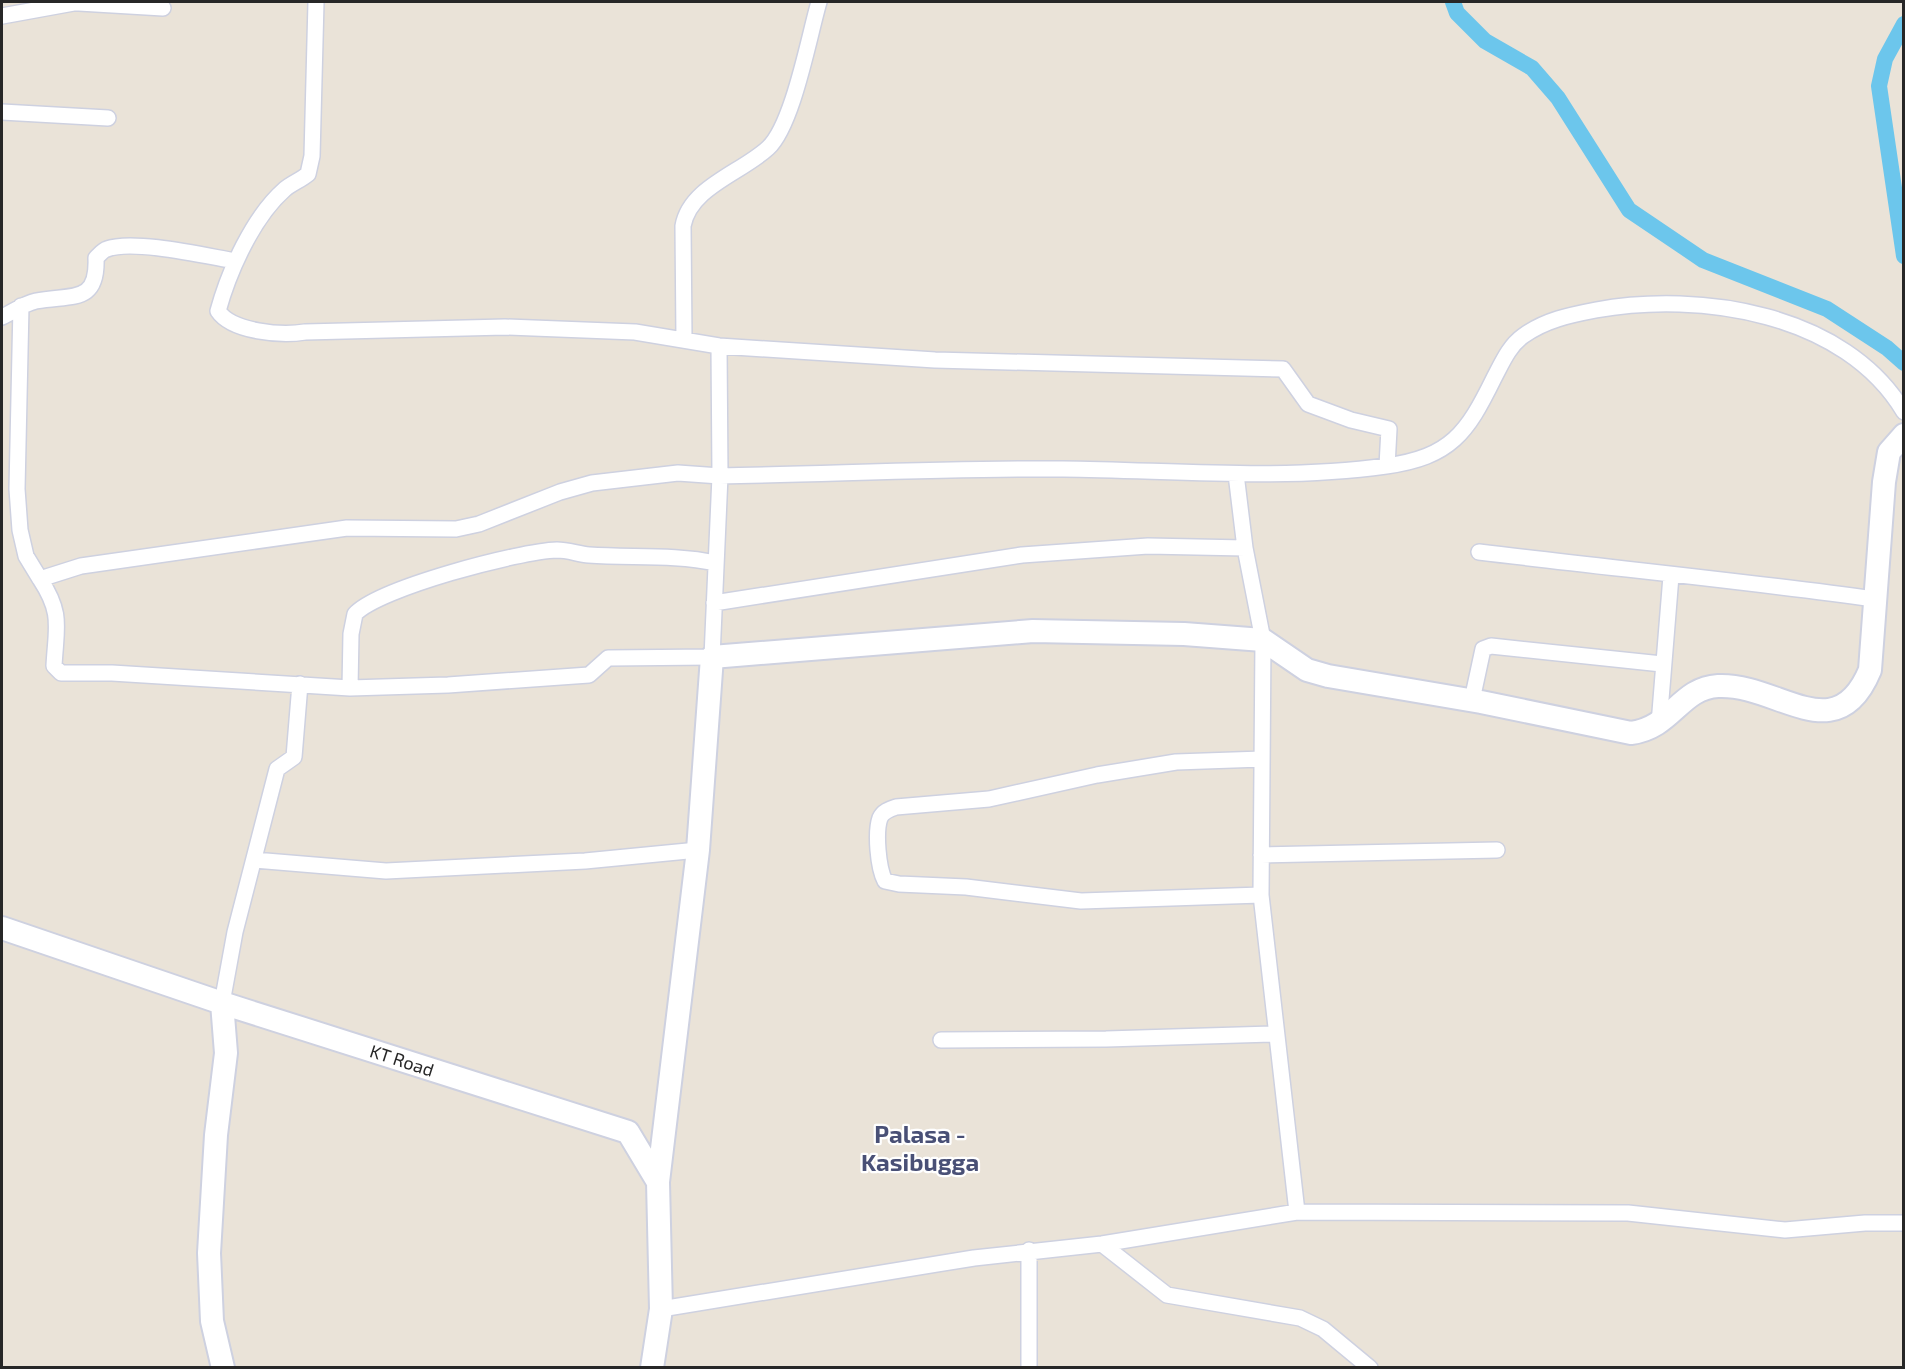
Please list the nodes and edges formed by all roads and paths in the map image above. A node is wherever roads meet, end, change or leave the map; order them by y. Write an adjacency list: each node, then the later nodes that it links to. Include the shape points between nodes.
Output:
1 (79, 2): 4 (street); 5 (street)
2 (316, 2): 8 (street, via 312,156 308,174 276,198)
3 (819, 2): 11 (street, via 777,137 686,211)
4 (164, 8)
5 (2, 16)
6 (2, 112): 7 (street)
7 (108, 118)
8 (235, 261): 9 (street, via 170,250 120,246 105,249 96,258 97,279 88,291); 11 (street, via 218,311 223,319 265,332 288,335 505,327 634,332)
9 (21, 306): 10 (street); 22 (street, via 17,489 26,556)
10 (2, 316)
11 (684, 339): 12 (street)
12 (719, 346): 15 (street, via 935,360 1283,369 1308,404 1389,429); 17 (street)
13 (1904, 412): 15 (street, via 1861,364 1801,329 1722,307 1613,307 1543,323 1520,338 1507,352 1460,435 1443,450)
14 (1904, 435): 23 (main road, via 1889,452)
15 (1387, 466): 16 (street)
16 (1236, 474): 17 (street, via 1061,469); 18 (street)
17 (720, 476): 20 (street); 22 (street, via 678,473 592,483 456,530 347,528 81,566)
18 (1245, 548): 24 (street, via 1148,546 1022,555); 25 (street)
19 (1479, 552): 21 (street)
20 (716, 562): 24 (street); 29 (street, via 542,551 397,591 373,600 355,614)
21 (1671, 576): 23 (street); 27 (street)
22 (40, 579): 28 (street, via 57,614 54,666 61,673)
23 (1875, 599): 31 (main road, via 1870,670 1862,690 1836,710 1819,711 1765,693 1715,686 1685,699)
24 (714, 603): 26 (street)
25 (1263, 640): 26 (main road, via 1033,631); 30 (main road, via 1307,669 1328,676); 32 (street)
26 (712, 657): 29 (street, via 608,658 590,675); 33 (main road)
27 (1662, 664): 30 (street, via 1491,646 1483,649); 31 (street)
28 (300, 684): 29 (street); 36 (street, via 294,757 277,769)
29 (350, 688)
30 (1472, 700): 31 (main road, via 1612,730 1638,732)
31 (1659, 724)
32 (1262, 759): 35 (street); 37 (street, via 1176,762 989,799 896,807 880,817 878,841 885,881 899,884 966,886 1081,901)
33 (698, 850): 36 (street, via 585,861 386,871); 42 (main road)
34 (1497, 850): 35 (street)
35 (1261, 855): 37 (street)
36 (254, 860): 39 (street)
37 (1261, 895): 40 (street)
38 (2, 928): 39 (main road, KT Road)
39 (222, 1003): 42 (main road, KT Road, via 628,1132); 48 (main road, via 226,1053 216,1135 209,1253 212,1322)
40 (1276, 1034): 41 (street); 43 (street)
41 (941, 1040)
42 (658, 1182): 47 (main road, KT Road)
43 (1297, 1212): 44 (street, via 1628,1213 1785,1230); 45 (street)
44 (1904, 1223)
45 (1102, 1244): 46 (street); 51 (street, via 1167,1295 1300,1318 1323,1329)
46 (1029, 1251): 47 (street); 50 (street)
47 (661, 1309): 49 (main road, KT Road)
48 (223, 1368)
49 (652, 1368)
50 (1029, 1368)
51 (1370, 1368)

